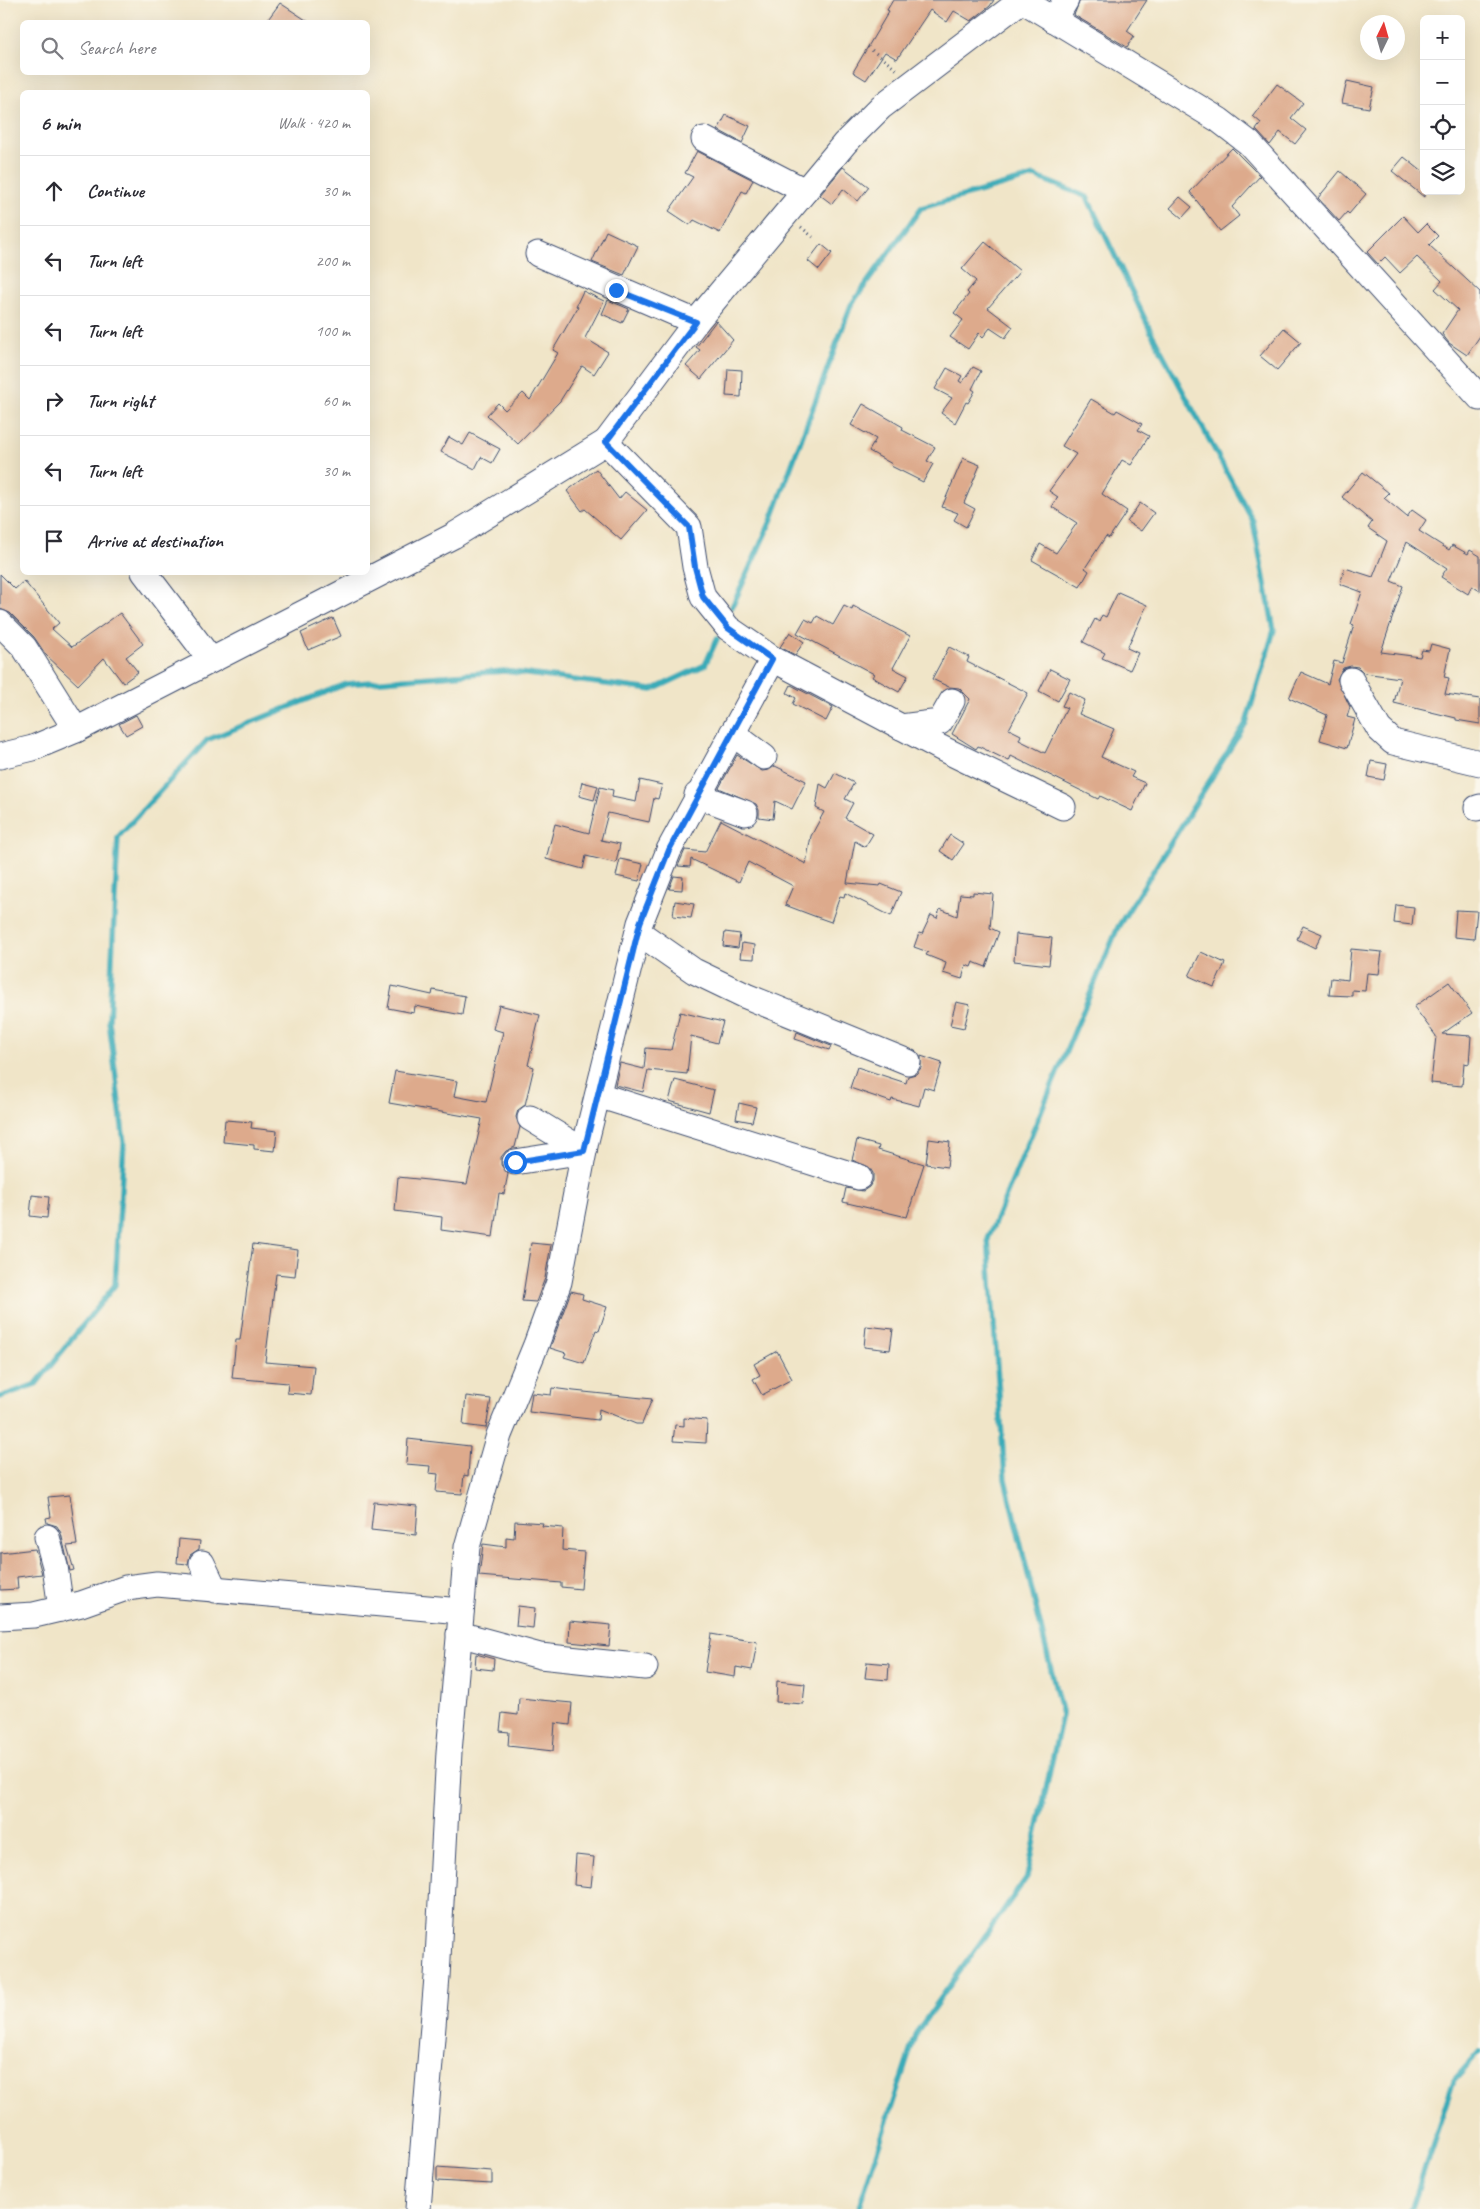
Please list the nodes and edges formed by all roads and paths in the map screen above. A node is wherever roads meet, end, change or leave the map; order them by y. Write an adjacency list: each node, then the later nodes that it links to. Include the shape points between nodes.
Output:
1 (1022, 0): 2 (street); 4 (street)
2 (1060, 10): 9 (street, via 1249,143)
3 (868, 47): 4 (path)
4 (912, 82): 6 (street, via 881,106)
5 (704, 139): 6 (street)
6 (805, 192): 8 (street)
7 (538, 254): 8 (street)
8 (696, 322): 10 (street)
9 (1480, 398)
10 (606, 442): 13 (street, via 689,527 703,597 728,628); 14 (street, via 453,536)
11 (146, 575): 14 (street)
12 (0, 623): 18 (street, via 24,647)
13 (765, 654): 17 (street); 19 (street)
14 (211, 660): 18 (street)
15 (1351, 680): 22 (street, via 1379,729 1393,742)
16 (952, 701): 17 (street, via 940,722)
17 (901, 727): 24 (street)
18 (76, 730): 20 (street, via 33,748)
19 (732, 733): 21 (street); 23 (street)
20 (0, 756)
21 (764, 757)
22 (1480, 763)
23 (697, 795): 25 (street); 26 (street, via 669,850)
24 (1064, 807)
25 (745, 813)
26 (638, 932): 27 (street, via 694,971 746,996); 28 (street)
27 (908, 1062)
28 (598, 1095): 30 (street); 32 (street)
29 (530, 1118): 30 (street)
30 (584, 1151): 31 (street); 38 (street, via 559,1282 499,1435 467,1547)
31 (515, 1162)
32 (859, 1177)
33 (47, 1538): 36 (street)
34 (202, 1563): 35 (street)
35 (215, 1590): 36 (street, via 157,1584 126,1588); 38 (street)
36 (61, 1609): 37 (street)
37 (0, 1617)
38 (460, 1623): 39 (street, via 540,1656); 40 (street)
39 (645, 1668)
40 (418, 2209)

